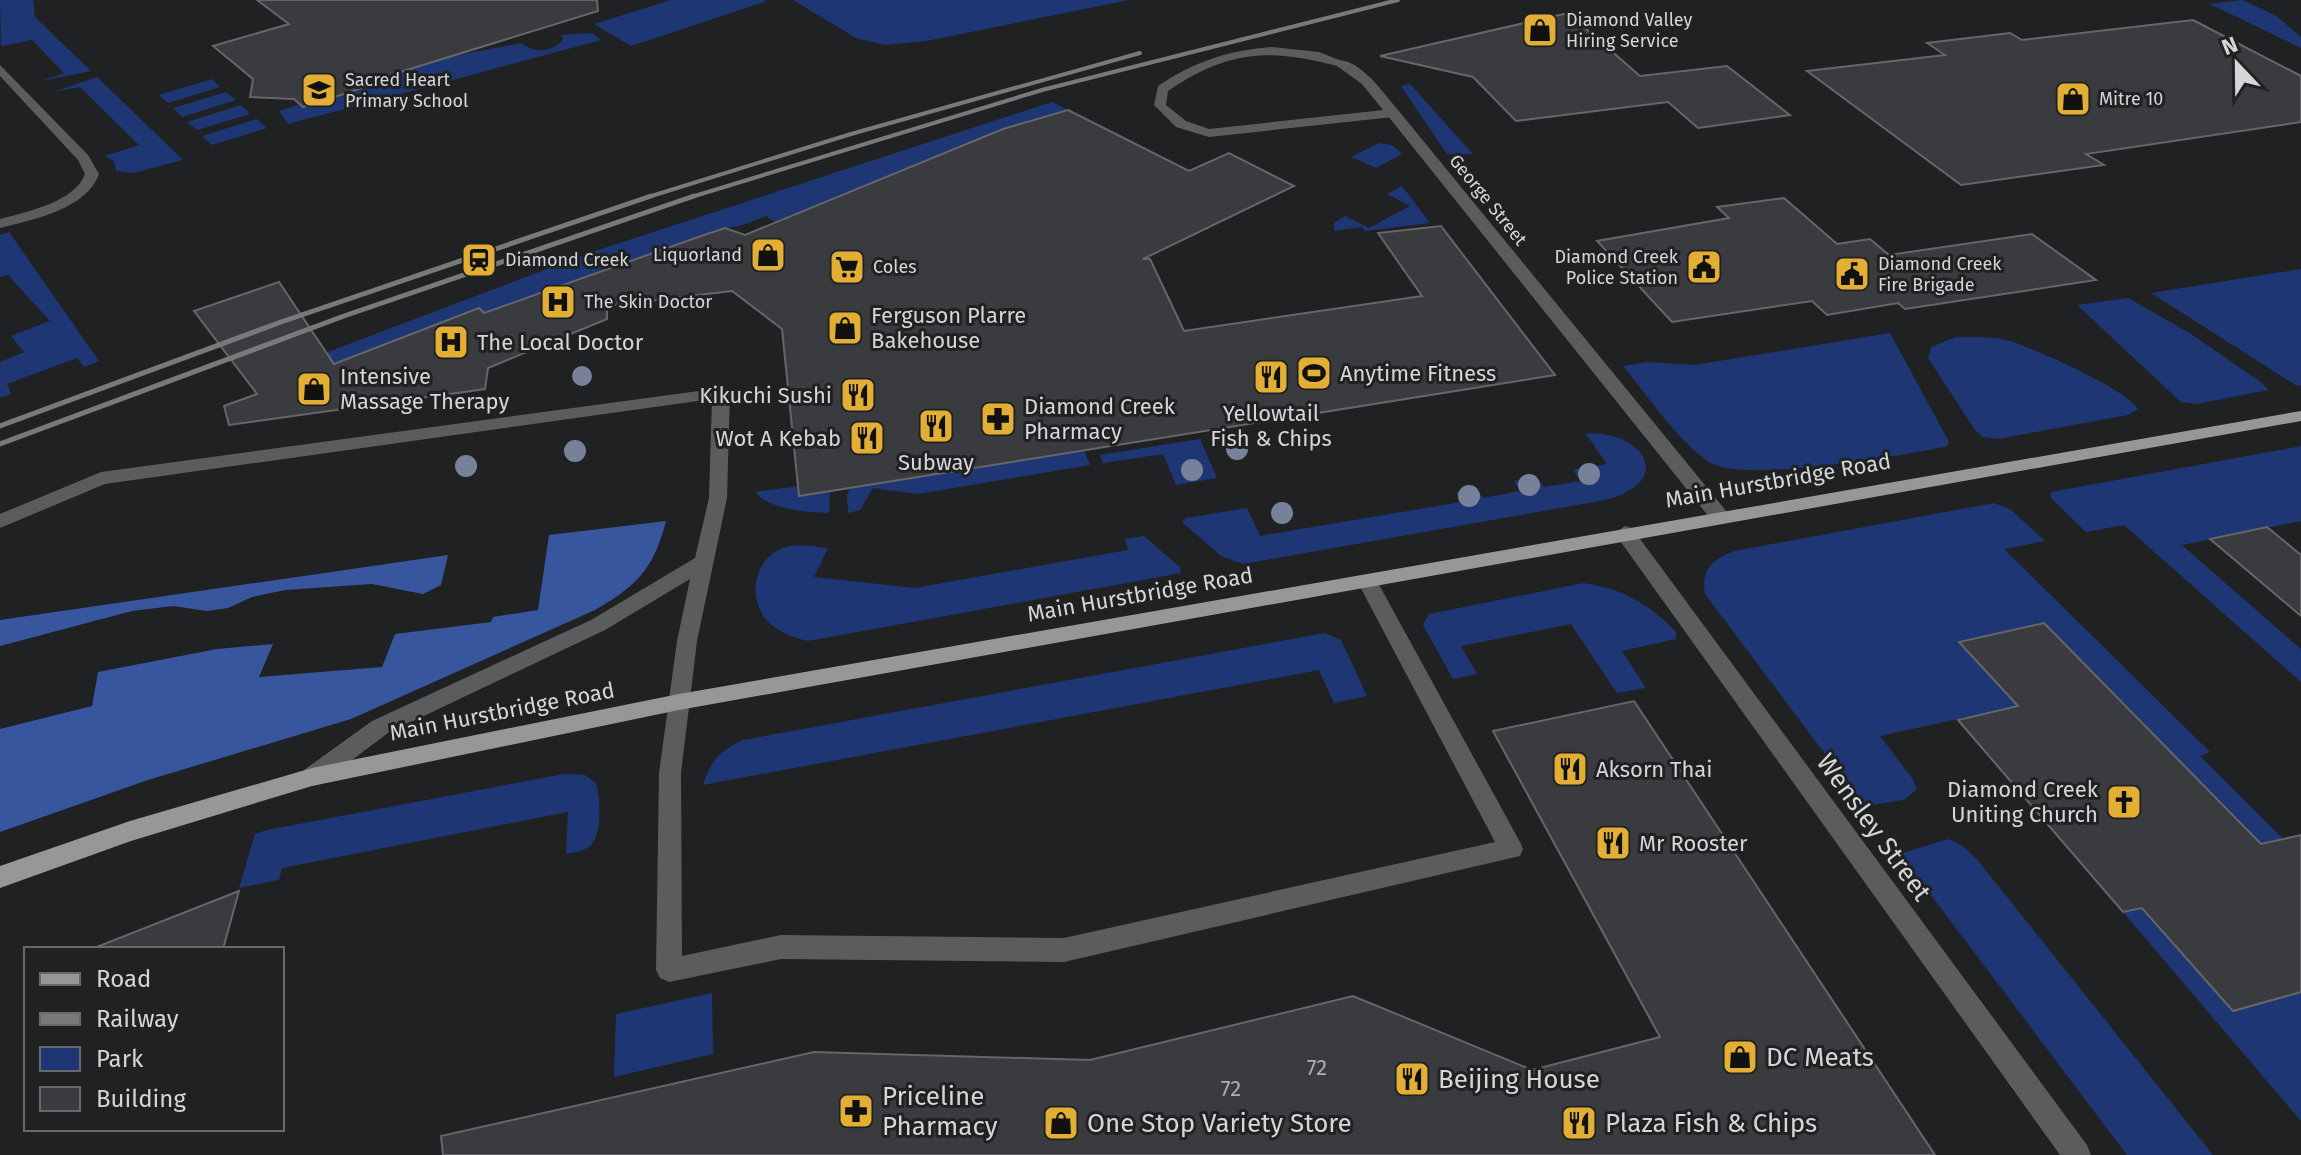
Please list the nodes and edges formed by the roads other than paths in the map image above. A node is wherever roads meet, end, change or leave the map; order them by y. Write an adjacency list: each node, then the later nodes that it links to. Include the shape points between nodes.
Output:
1 (0, 69): 3 (street, via 91,170 88,185 77,194)
2 (1393, 113): 2 (street, George Street, via 1366,81 1341,63 1290,49 1246,53 1201,67 1162,89 1159,100 1170,117 1209,133); 5 (street, George Street)
3 (0, 224)
4 (2301, 416): 5 (main road, Main Hurstbridge Road)
5 (1720, 517): 7 (main road, Main Hurstbridge Road)
6 (0, 522): 8 (street, via 101,478 721,393 721,472)
7 (1625, 533): 9 (main road, Main Hurstbridge Road); 13 (street, Wensley Street)
8 (706, 561): 10 (street); 11 (street, via 579,635 380,727)
9 (1367, 581): 10 (main road, Main Hurstbridge Road); 10 (street, via 1511,849 1064,950 781,947 669,970 670,773)
10 (679, 702): 11 (main road, Main Hurstbridge Road)
11 (312, 777): 12 (main road, Main Hurstbridge Road, via 130,831)
12 (0, 877)
13 (2077, 1155)

